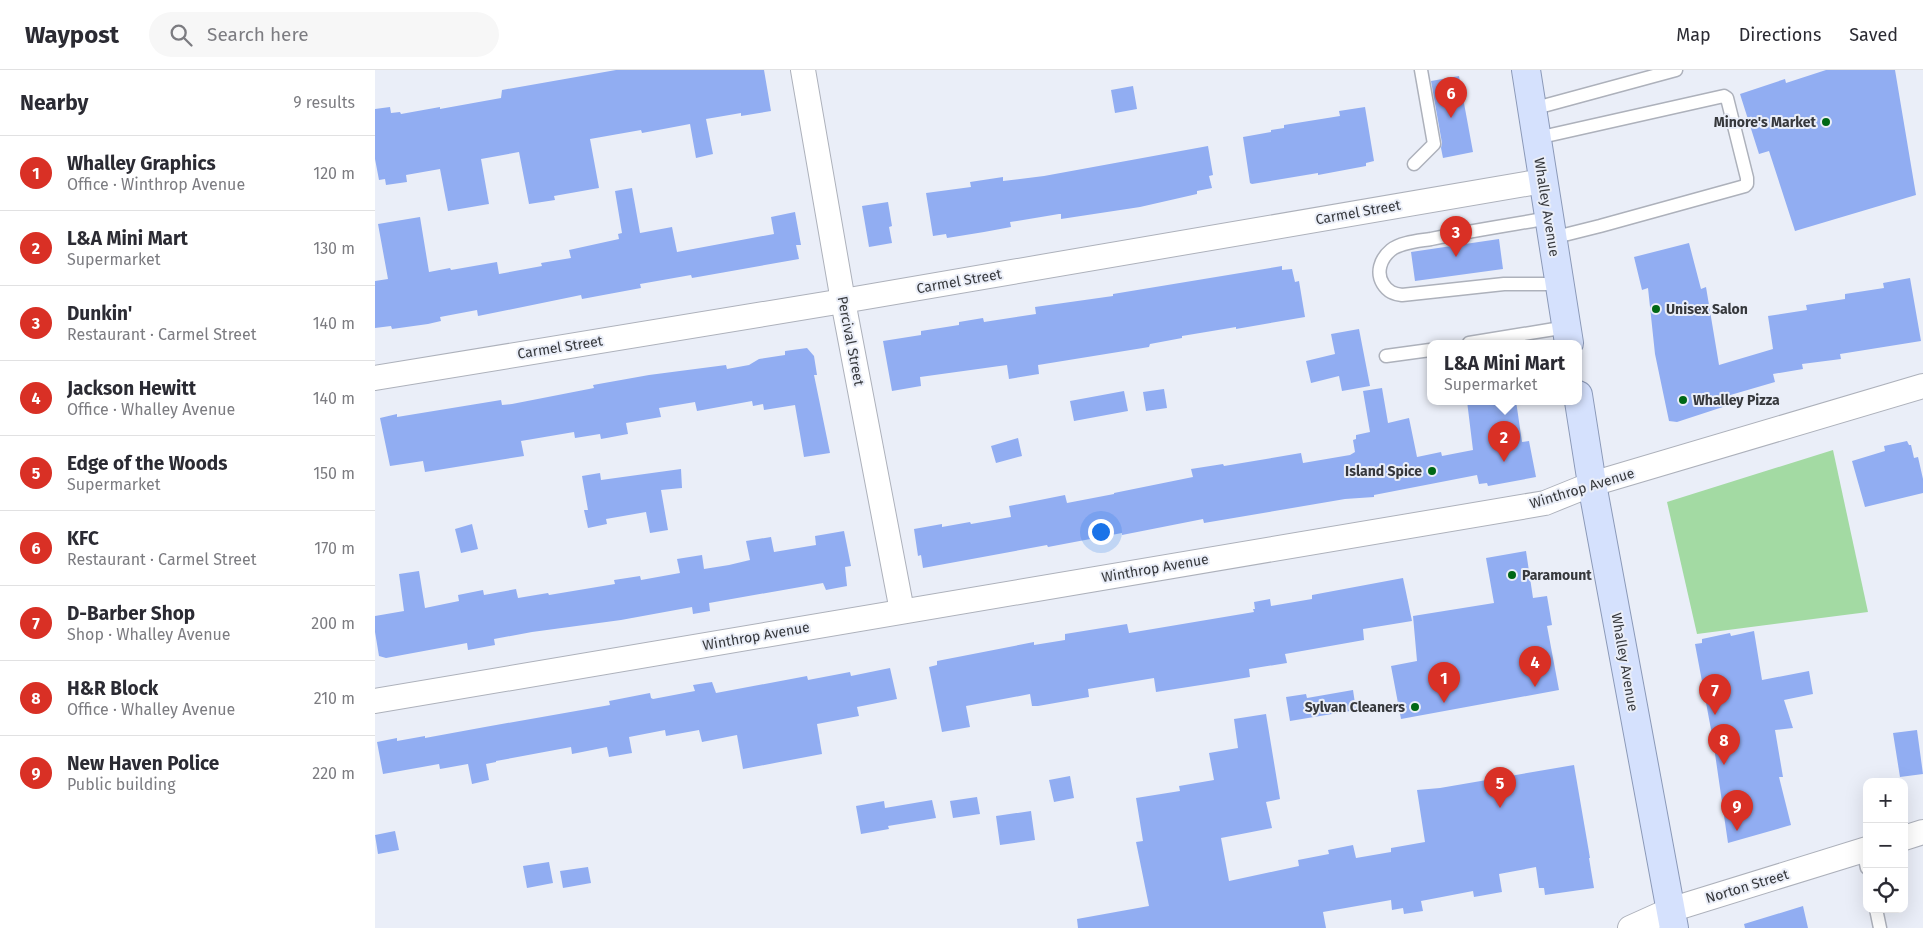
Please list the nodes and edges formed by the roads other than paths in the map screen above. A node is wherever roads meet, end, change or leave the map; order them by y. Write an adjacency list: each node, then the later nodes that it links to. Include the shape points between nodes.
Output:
1 (803, 70): 12 (street, Percival Street)
2 (1421, 70): 8 (lane, via 1434,144)
3 (1526, 70): 6 (main road, Whalley Avenue)
4 (1676, 70): 5 (lane)
5 (1660, 72): 6 (lane, via 1599,86)
6 (1532, 109): 7 (main road, Whalley Avenue)
7 (1537, 138): 9 (main road, Whalley Avenue); 10 (lane, via 1724,96 1747,178 1745,186 1600,226)
8 (1414, 164)
9 (1543, 181): 10 (main road, Whalley Avenue); 12 (street, Carmel Street)
10 (1551, 228): 11 (main road, Whalley Avenue); 11 (lane, via 1446,236 1399,246 1383,259 1379,277 1394,294 1403,295 1504,284)
11 (1560, 284): 13 (main road, Whalley Avenue)
12 (843, 301): 17 (street, Carmel Street); 21 (street, Percival Street)
13 (1568, 335): 14 (lane)
14 (1506, 340)
15 (1427, 350): 16 (lane)
16 (1386, 356)
17 (375, 378)
18 (1923, 386): 20 (street, Winthrop Avenue)
19 (1580, 405): 20 (main road, Whalley Avenue)
20 (1592, 484): 21 (street, Winthrop Avenue, via 1545,503); 27 (main road, Whalley Avenue)
21 (903, 611): 22 (street, Winthrop Avenue)
22 (375, 700)
23 (1923, 832): 24 (street)
24 (1908, 837)
25 (1863, 857): 27 (street, Norton Street)
26 (1877, 913): 29 (lane)
27 (1672, 919): 28 (street, Norton Street)
28 (1630, 928)
29 (1880, 928)

